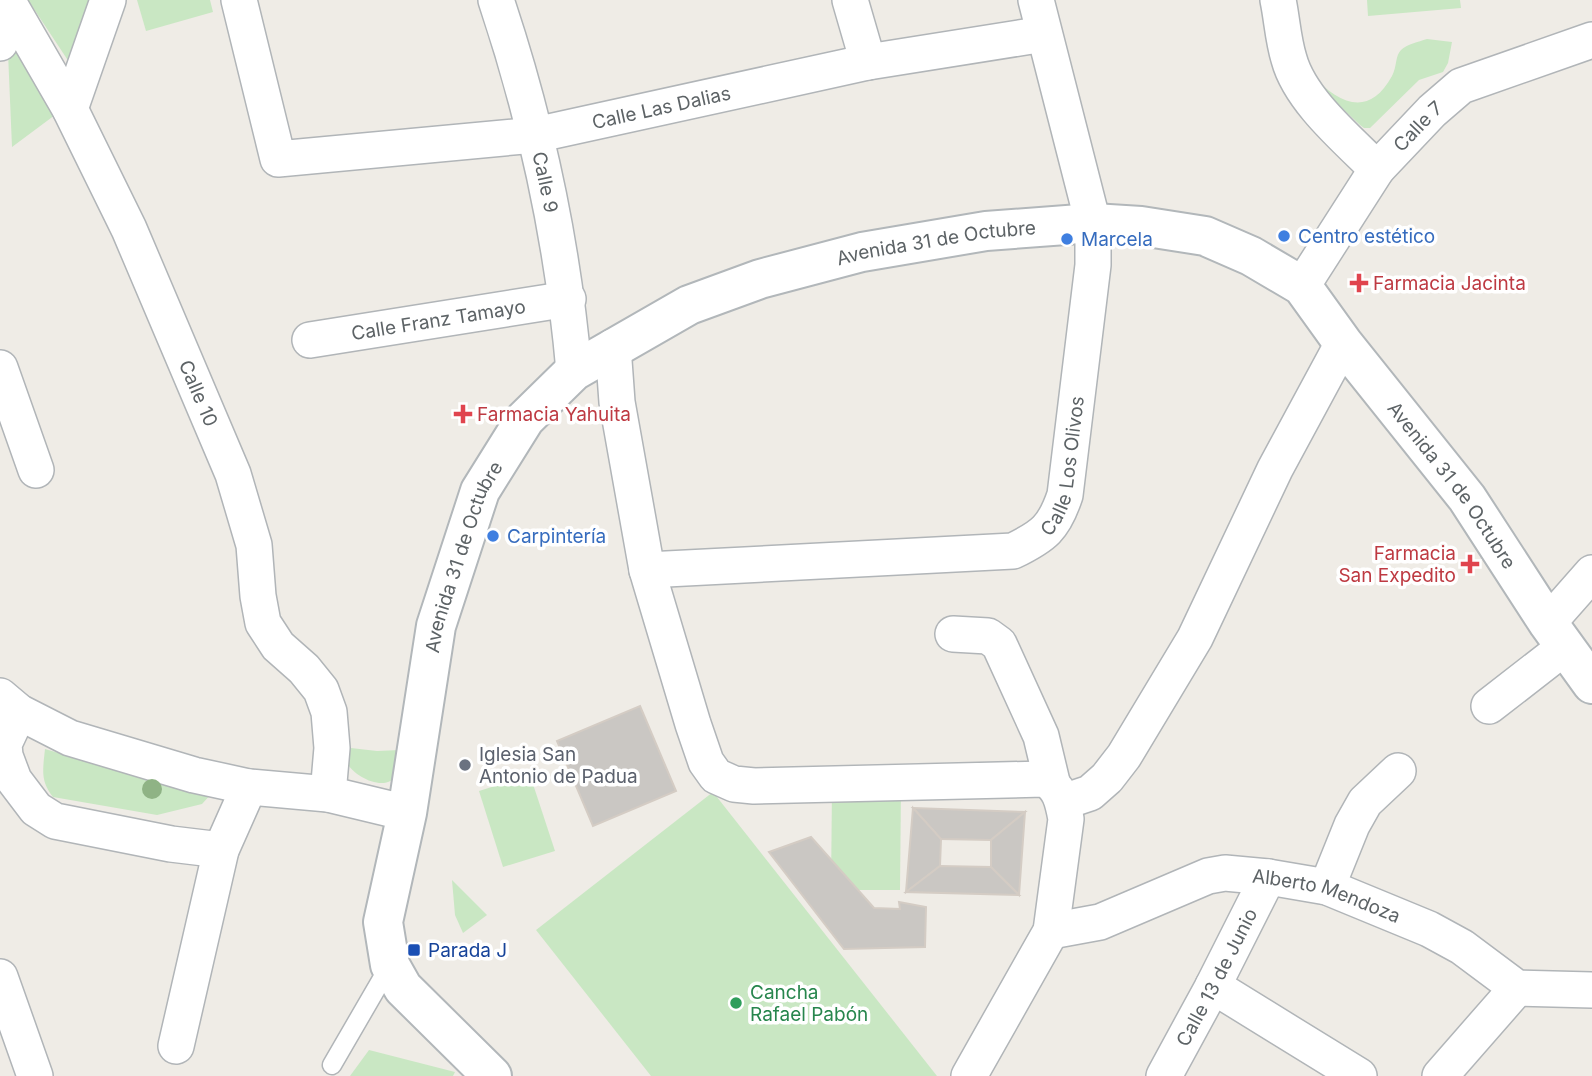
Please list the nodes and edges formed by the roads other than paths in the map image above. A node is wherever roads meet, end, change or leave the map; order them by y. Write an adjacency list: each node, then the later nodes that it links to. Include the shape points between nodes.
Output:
1 (7, 0): 10 (street); 12 (street, Calle 10)
2 (108, 0): 12 (street)
3 (239, 0): 13 (street, Calle Las Dalias, via 278,159)
4 (496, 0): 13 (street, Calle 9)
5 (850, 0): 11 (street)
6 (1036, 0): 8 (street, Calle Los Olivos)
7 (1278, 0): 14 (street, via 1298,83)
8 (1044, 34): 11 (street, Calle Las Dalias); 15 (street, Calle Los Olivos)
9 (1592, 40): 14 (street, Calle 7, via 1461,86)
10 (0, 43)
11 (868, 62): 13 (street, Calle Las Dalias)
12 (70, 109): 34 (street, Calle 10, via 130,229 233,474 254,545 263,623 278,646 321,690 329,712 332,748)
13 (535, 135): 17 (street, Calle 9)
14 (1377, 169): 16 (street, Calle 7)
15 (1093, 223): 16 (main road, Avenida 31 de Octubre, via 1205,236); 20 (main road, Avenida 31 de Octubre, via 986,231 836,259 760,279 689,305); 24 (street, Calle Los Olivos, via 1093,264 1065,495 1059,515 1037,539 1013,551 980,554)
16 (1302, 286): 19 (main road, Avenida 31 de Octubre)
17 (568, 299): 18 (street, Calle Franz Tamayo); 22 (street, Calle 9)
18 (310, 340)
19 (1343, 343): 27 (main road, Avenida 31 de Octubre, via 1467,498); 33 (street, via 1275,469 1195,638 1138,732 1107,778 1090,793)
20 (613, 347): 22 (main road, Avenida 31 de Octubre); 24 (street, via 617,402)
21 (0, 368): 23 (street)
22 (574, 371): 35 (main road, Avenida 31 de Octubre, via 525,419 480,491 436,626)
23 (36, 470)
24 (647, 570): 33 (street, via 701,750 716,776 754,786 1044,779)
25 (1592, 573): 27 (street)
26 (953, 634): 33 (street, via 988,636 999,644 1041,736)
27 (1556, 635): 28 (main road, Avenida 31 de Octubre); 30 (street)
28 (1592, 684)
29 (10, 704): 32 (street, via 70,738); 36 (street, via 5,756 14,780 36,809 55,821)
30 (1489, 706)
31 (1398, 771): 38 (street, via 1365,802)
32 (249, 787): 34 (street); 36 (street)
33 (1058, 792): 39 (street, via 1066,819)
34 (328, 794): 35 (street)
35 (407, 813): 40 (main road, Avenida 31 de Octubre, via 383,922)
36 (221, 850): 45 (street)
37 (1268, 877): 38 (street, Alberto Mendoza); 39 (street, Alberto Mendoza, via 1208,876 1100,922); 42 (street, Calle 13 de Junio)
38 (1326, 887): 43 (street, Alberto Mendoza, via 1429,929)
39 (1051, 931): 49 (street)
40 (390, 965): 46 (lane); 48 (main road, Avenida 31 de Octubre, via 403,988)
41 (0, 977): 47 (street)
42 (1213, 986): 50 (street, Calle 13 de Junio); 51 (street)
43 (1517, 988): 44 (street); 52 (street)
44 (1592, 990)
45 (176, 1046)
46 (332, 1065)
47 (35, 1076)
48 (492, 1076)
49 (969, 1076)
50 (1164, 1076)
51 (1359, 1076)
52 (1440, 1076)

